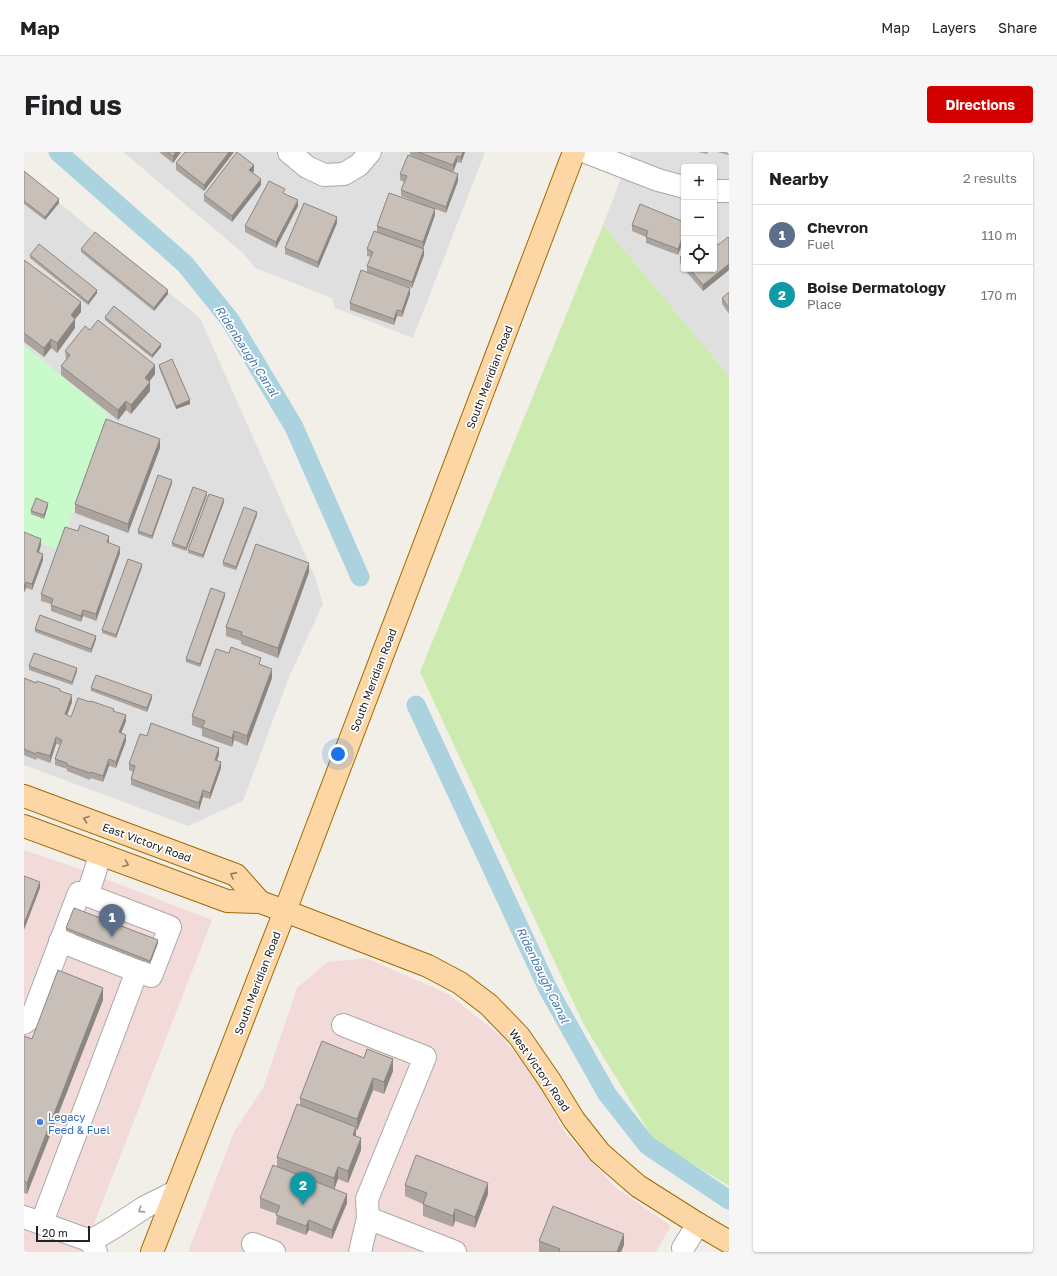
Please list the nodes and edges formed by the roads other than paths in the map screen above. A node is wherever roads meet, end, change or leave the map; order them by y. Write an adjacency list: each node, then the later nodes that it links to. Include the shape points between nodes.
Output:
1 (289, 152): 2 (street, via 307,167 324,176 344,174 359,165)
2 (370, 152)
3 (574, 152): 13 (main road, South Meridian Road)
4 (586, 152): 5 (street)
5 (681, 186)
6 (717, 191): 7 (street)
7 (729, 191)
8 (24, 796): 11 (main road, East Victory Road, one-way to 8, via 236,874)
9 (24, 826): 10 (main road)
10 (100, 854): 11 (main road, one-way to 11, via 227,901); 12 (street, via 95,872)
11 (260, 902): 13 (main road)
12 (105, 911): 14 (street, via 79,893); 15 (street, via 141,926 170,927 151,976)
13 (286, 911): 18 (main road, South Meridian Road); 21 (main road, West Victory Road, via 428,966 472,992 489,1005 519,1036 574,1120 600,1153 638,1186)
14 (60, 941): 15 (street, via 86,945); 16 (street, via 32,1017)
15 (121, 960): 20 (street)
16 (24, 1023)
17 (343, 1025): 19 (street, via 425,1057 367,1199)
18 (175, 1192): 24 (street, one-way to 24, via 116,1226); 26 (main road, South Meridian Road)
19 (368, 1218): 28 (street); 29 (street)
20 (30, 1220): 24 (street)
21 (698, 1224): 22 (main road, West Victory Road); 25 (street)
22 (729, 1242)
23 (253, 1244): 27 (street)
24 (93, 1246)
25 (679, 1251)
26 (152, 1252)
27 (274, 1252)
28 (360, 1252)
29 (455, 1252)

